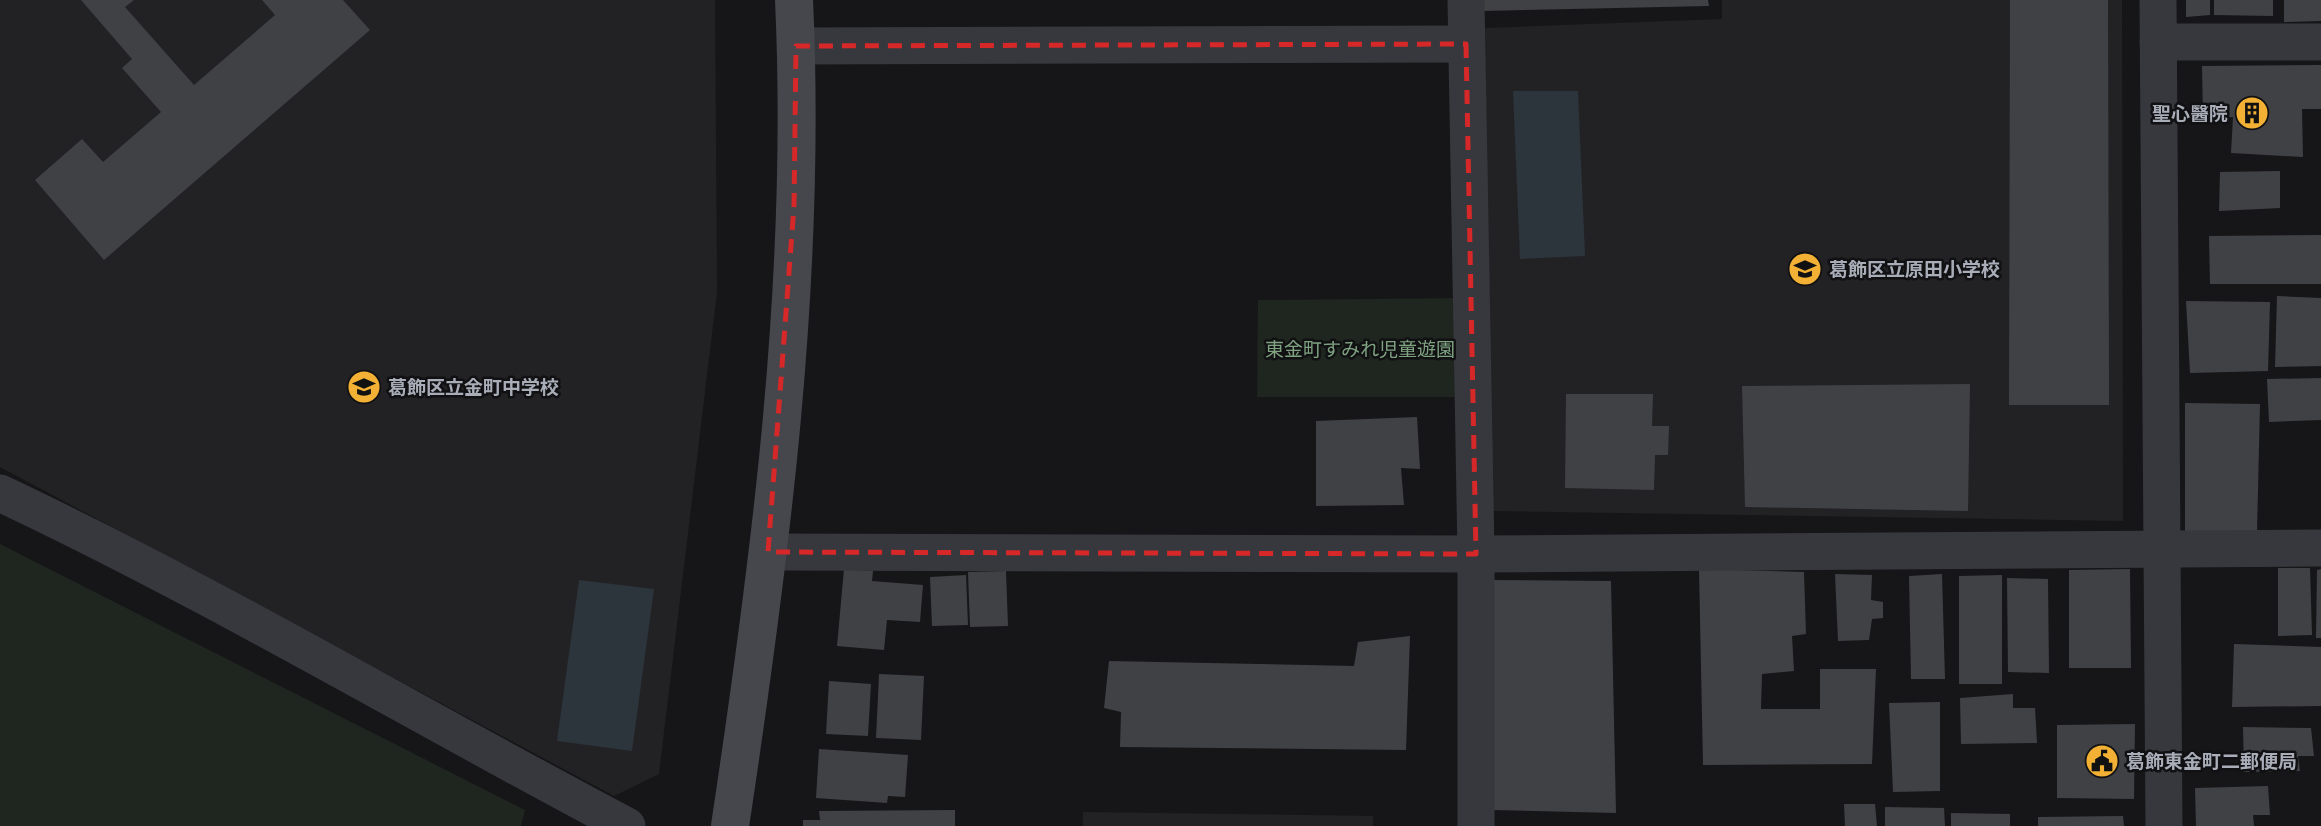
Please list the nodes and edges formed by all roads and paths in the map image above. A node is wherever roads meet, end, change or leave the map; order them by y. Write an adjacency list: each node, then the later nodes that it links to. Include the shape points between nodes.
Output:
1 (794, 0): 7 (street)
2 (1466, 0): 6 (street)
3 (2158, 0): 4 (street)
4 (2158, 42): 5 (street); 10 (street)
5 (2321, 42)
6 (1466, 44): 7 (street); 12 (street)
7 (796, 46): 11 (street, via 794,206)
8 (0, 493): 13 (street, via 167,574)
9 (2321, 548): 10 (street)
10 (2163, 549): 12 (street); 16 (street)
11 (768, 552): 12 (street); 14 (street)
12 (1476, 554): 15 (street)
13 (628, 826)
14 (730, 826)
15 (1476, 826)
16 (2164, 826)

